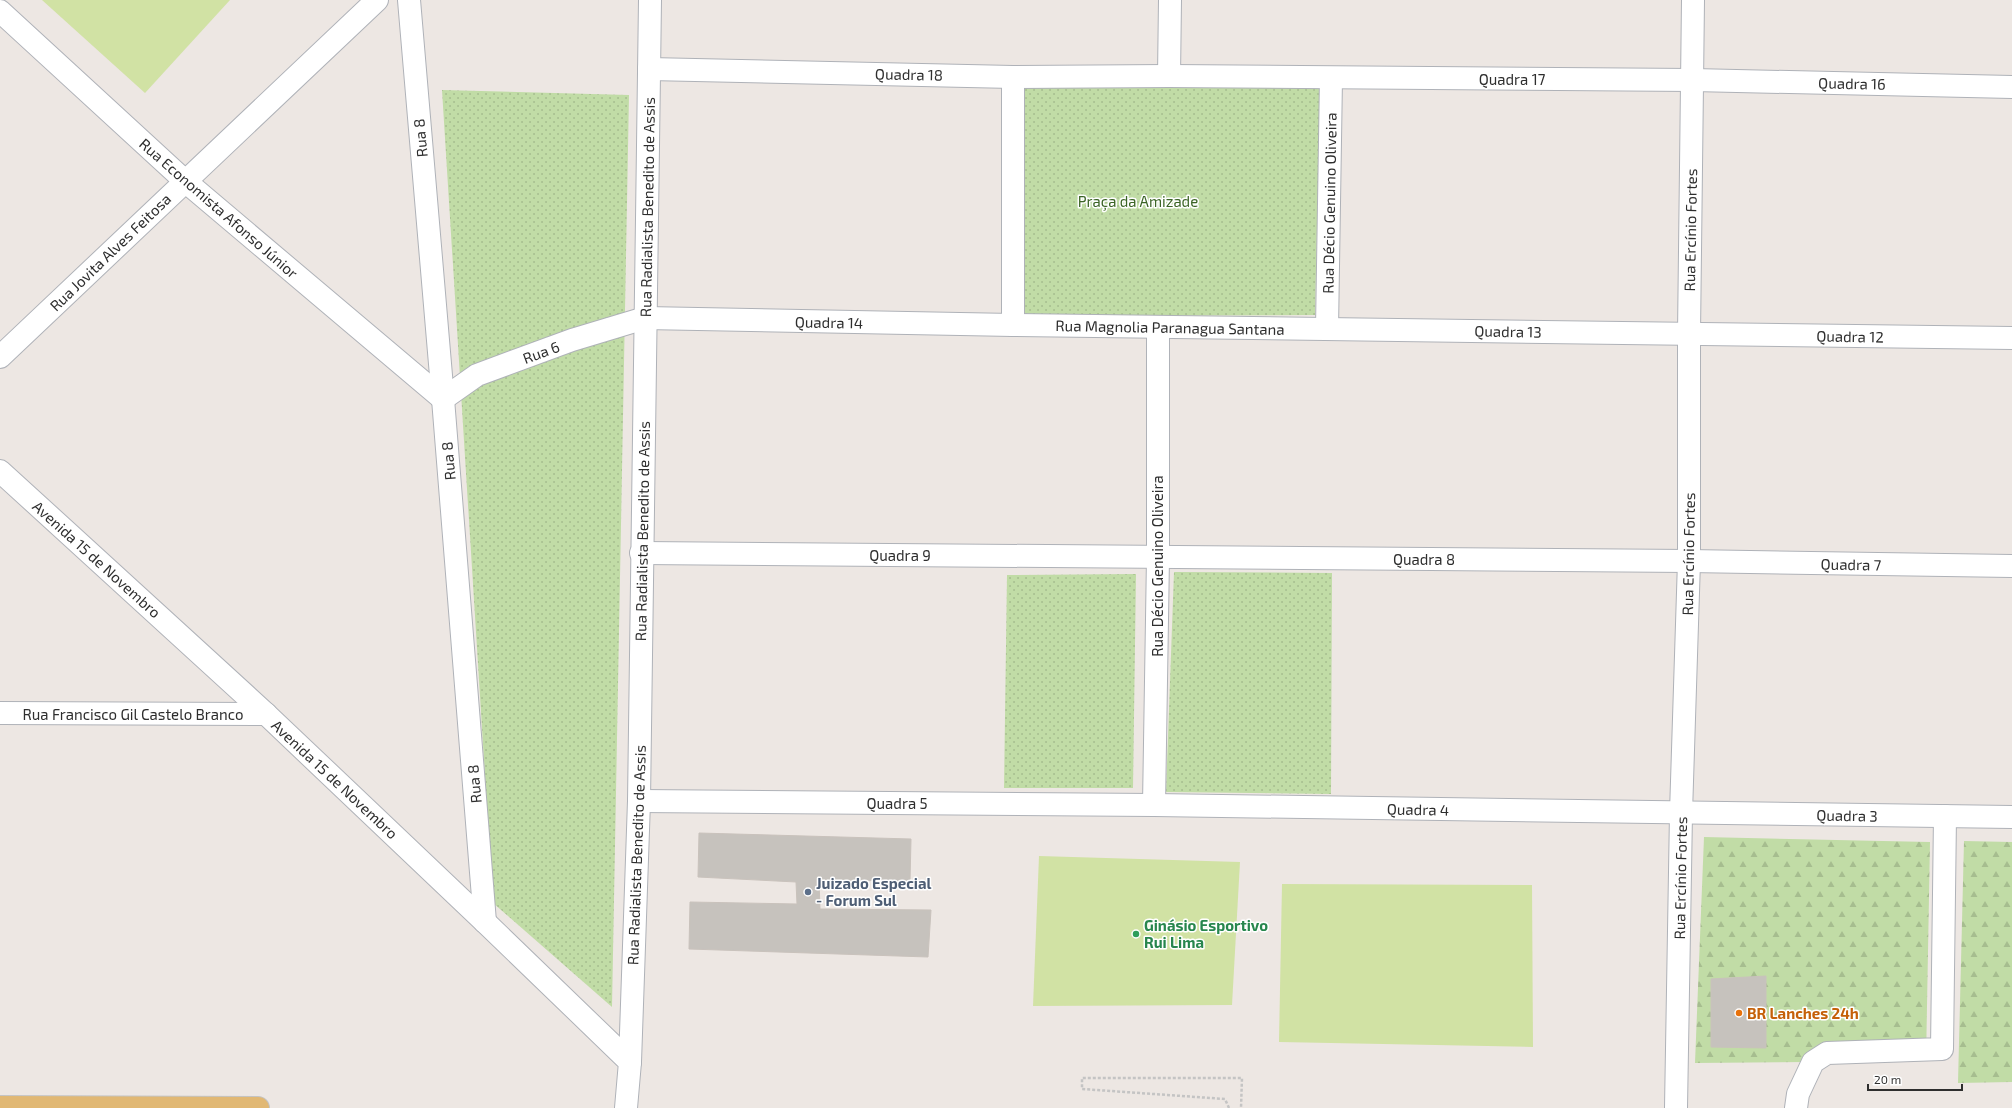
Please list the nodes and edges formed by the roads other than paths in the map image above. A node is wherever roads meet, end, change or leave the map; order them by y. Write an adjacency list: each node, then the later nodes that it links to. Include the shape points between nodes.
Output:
1 (377, 0): 14 (street, Rua Jovita Alves Feitosa)
2 (380, 0): 6 (street)
3 (650, 0): 8 (street, Rua Radialista Benedito de Assis)
4 (1170, 0): 9 (street)
5 (1693, 0): 12 (street, Rua Ercínio Fortes)
6 (409, 8): 22 (street, Rua 8)
7 (0, 11): 14 (street, Rua Economista Afonso Júnior)
8 (649, 69): 10 (street, Quadra 18); 15 (street, Rua Radialista Benedito de Assis)
9 (1169, 76): 10 (street, Quadra 18); 11 (street, Quadra 17)
10 (1013, 77): 16 (street)
11 (1331, 78): 12 (street, Quadra 17); 18 (street, Rua Décio Genuino Oliveira)
12 (1693, 80): 13 (street, Quadra 16); 19 (street, Rua Ercínio Fortes)
13 (2012, 87)
14 (184, 181): 21 (street, Rua Jovita Alves Feitosa); 22 (street, Rua Economista Afonso Júnior)
15 (645, 318): 16 (street, Quadra 14); 22 (street, Rua 6, via 572,340 477,375); 24 (street, Rua Radialista Benedito de Assis)
16 (1013, 325): 17 (street, Rua Magnolia Paranagua Santana)
17 (1158, 327): 18 (street, Rua Magnolia Paranagua Santana); 25 (street, Rua Décio Genuino Oliveira)
18 (1327, 329): 19 (street, Quadra 13)
19 (1689, 334): 20 (street, Quadra 12); 26 (street, Rua Ercínio Fortes)
20 (2012, 338)
21 (0, 357)
22 (443, 399): 35 (street, Rua 8)
23 (0, 471): 29 (street, Avenida 15 de Novembro)
24 (642, 553): 25 (street, Quadra 9); 30 (street, Rua Radialista Benedito de Assis)
25 (1158, 557): 26 (street, Quadra 8); 31 (street, Rua Décio Genuino Oliveira)
26 (1689, 561): 27 (street, Quadra 7); 32 (street, Rua Ercínio Fortes)
27 (2012, 566)
28 (0, 713): 29 (street, Rua Francisco Gil Castelo Branco)
29 (266, 714): 35 (street, Avenida 15 de Novembro)
30 (640, 801): 31 (street, Quadra 5); 36 (street, Rua Radialista Benedito de Assis)
31 (1154, 805): 32 (street, Quadra 4)
32 (1681, 813): 33 (street, Quadra 3); 40 (street, Rua Ercínio Fortes)
33 (1945, 816): 34 (street, Quadra 3); 41 (street, via 1942,1049 1827,1053 1813,1062 1798,1094)
34 (2012, 817)
35 (485, 922): 36 (street, Avenida 15 de Novembro)
36 (630, 1062): 39 (street)
37 (0, 1107): 38 (main road)
38 (258, 1108)
39 (626, 1108)
40 (1676, 1108)
41 (1796, 1108)

